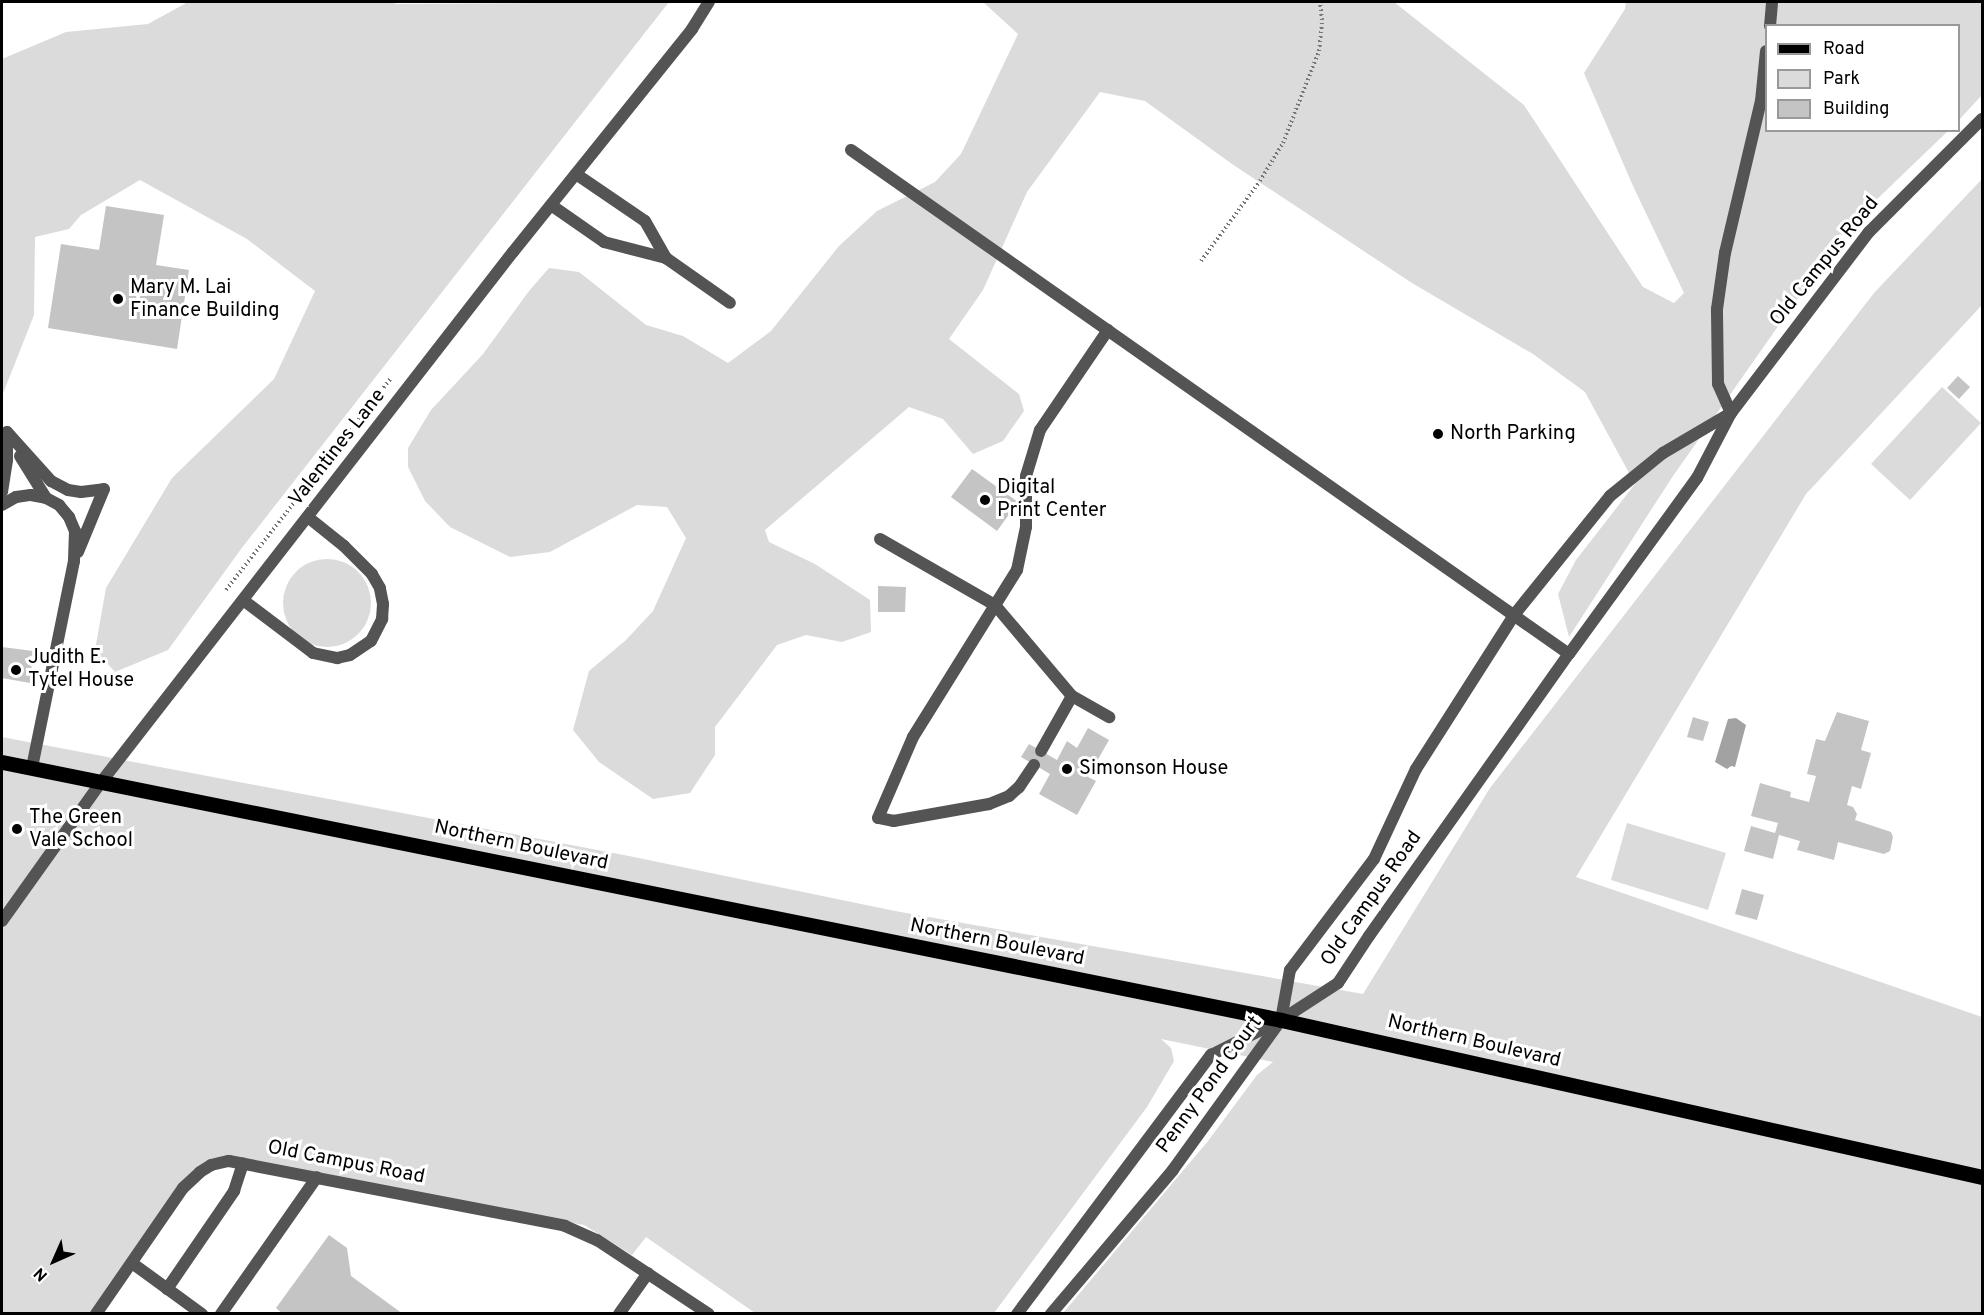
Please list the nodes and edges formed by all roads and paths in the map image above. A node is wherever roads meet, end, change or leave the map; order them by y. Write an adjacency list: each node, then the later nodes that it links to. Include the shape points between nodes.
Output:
1 (710, 2): 8 (street, Valentines Lane)
2 (1320, 2): 11 (path, via 1319,51 1283,143)
3 (1772, 2): 4 (street)
4 (1770, 24)
5 (1765, 68): 14 (street, via 1761,101 1725,253 1717,309 1718,384)
6 (1983, 119): 14 (street, Old Campus Road, via 1869,232)
7 (851, 150): 13 (street)
8 (576, 174): 9 (street, Valentines Lane); 10 (street, via 645,221)
9 (551, 206): 10 (street, via 604,242); 19 (street, Valentines Lane)
10 (666, 258): 12 (street)
11 (1201, 261)
12 (730, 303)
13 (1108, 330): 23 (street, via 1040,430 1026,476 1026,527 1017,570); 24 (street)
14 (1731, 412): 24 (street, Old Campus Road, via 1663,453 1610,496); 25 (street, Old Campus Road, via 1698,478)
15 (4, 427): 16 (street, via 7,460); 17 (street); 21 (street, via 51,481 81,492 104,489)
16 (2, 492)
17 (46, 498): 18 (street, via 16,497); 21 (street, via 69,517 75,531)
18 (2, 505)
19 (309, 518): 22 (street, Valentines Lane); 22 (street, via 344,546 372,574 380,588 382,619 371,641 350,655 337,658 313,653)
20 (880, 539): 23 (street)
21 (74, 561): 31 (street)
22 (243, 600): 32 (street, Valentines Lane)
23 (995, 605): 26 (street); 30 (street, via 913,737 878,818 894,821 989,804 1009,796)
24 (1514, 615): 25 (street); 34 (street, Old Campus Road, via 1416,769 1374,860 1290,970)
25 (1569, 654): 34 (street, Old Campus Road, via 1338,983)
26 (1072, 696): 27 (street); 28 (street)
27 (1109, 717)
28 (1041, 751)
29 (2, 762): 31 (main road, Northern Boulevard)
30 (1034, 765)
31 (32, 768): 32 (main road, Northern Boulevard)
32 (102, 781): 33 (street, Valentines Lane); 34 (main road, Northern Boulevard)
33 (2, 921)
34 (1281, 1020): 37 (main road, Northern Boulevard); 46 (street, Penny Pond Court, via 1211,1055); 47 (street, Penny Pond Court, via 1173,1170)
35 (243, 1163): 36 (street, Old Campus Road); 38 (street, Old Campus Road, via 218,1163 191,1179); 40 (street, via 234,1191)
36 (317, 1177): 39 (street, Old Campus Road, via 565,1226 597,1240); 43 (street)
37 (1983, 1178)
38 (132, 1263): 40 (street); 41 (street, Old Campus Road)
39 (648, 1273): 44 (street); 45 (street, Old Campus Road)
40 (167, 1288): 42 (street)
41 (96, 1314)
42 (202, 1314)
43 (221, 1314)
44 (619, 1314)
45 (709, 1314)
46 (1017, 1314)
47 (1051, 1314)

